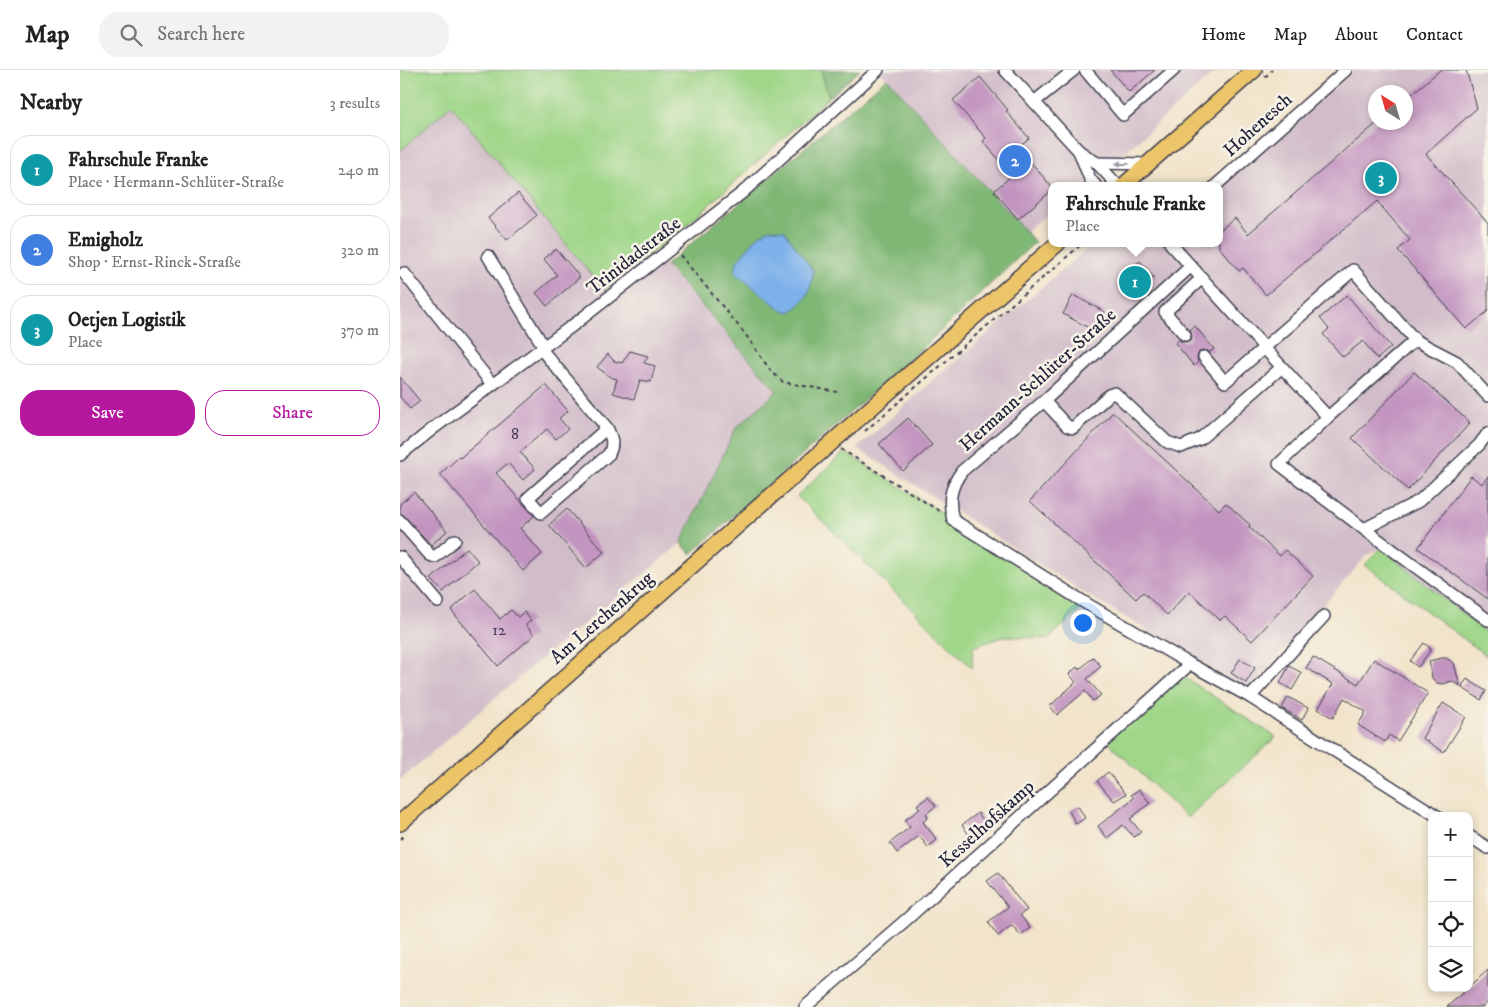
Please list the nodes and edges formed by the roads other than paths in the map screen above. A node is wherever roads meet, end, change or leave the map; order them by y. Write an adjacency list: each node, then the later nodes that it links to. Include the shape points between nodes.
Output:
1 (878, 70): 25 (street, Trinidadstraße, via 742,193)
2 (1005, 70): 8 (street)
3 (1074, 70): 8 (street)
4 (1084, 70): 5 (street, via 1123,115)
5 (1174, 70)
6 (1254, 70): 11 (main road)
7 (1346, 70): 15 (street, Hohenesch)
8 (1034, 102): 9 (street)
9 (1079, 151): 10 (street); 12 (street)
10 (1097, 163): 11 (street, one-way to 10); 13 (street)
11 (1148, 164): 14 (main road)
12 (1093, 182)
13 (1114, 182)
14 (1128, 182)
15 (1220, 182)
16 (1053, 247): 45 (main road, Am Lerchenkrug, via 831,442)
17 (1174, 247): 19 (street)
18 (488, 256): 25 (street)
19 (1191, 266): 21 (street); 30 (street, Hermann-Schlüter-Straße)
20 (404, 273): 28 (street)
21 (1202, 278): 22 (street, via 1165,312); 24 (street)
22 (1185, 335)
23 (1416, 340): 24 (street, via 1353,270); 29 (street, via 1457,362); 31 (street)
24 (1264, 347): 26 (street, via 1225,382); 27 (street)
25 (542, 348): 28 (street, Trinidadstraße); 32 (street)
26 (1204, 357)
27 (1282, 367): 30 (street, via 1200,439 1181,446 1167,442 1114,393 1073,428 1067,426); 31 (street)
28 (492, 384): 34 (street, Trinidadstraße)
29 (1488, 396)
30 (1044, 400): 42 (street, Hermann-Schlüter-Straße, via 962,471 952,486 952,515 1088,604)
31 (1328, 417): 36 (street, via 1279,464)
32 (607, 428): 32 (street, via 613,445 609,454 541,513 528,498)
33 (1488, 434): 36 (street, via 1419,501)
34 (400, 455)
35 (400, 522): 37 (street, via 435,557)
36 (1364, 529): 41 (street)
37 (455, 540)
38 (400, 557): 39 (street)
39 (438, 602)
40 (1324, 616): 43 (street)
41 (1488, 620)
42 (1190, 664): 43 (street); 48 (street, Kesselhofskamp, via 907,920)
43 (1250, 697): 44 (street)
44 (1431, 812)
45 (404, 828)
46 (1473, 839): 47 (street)
47 (1488, 848)
48 (805, 1007)

